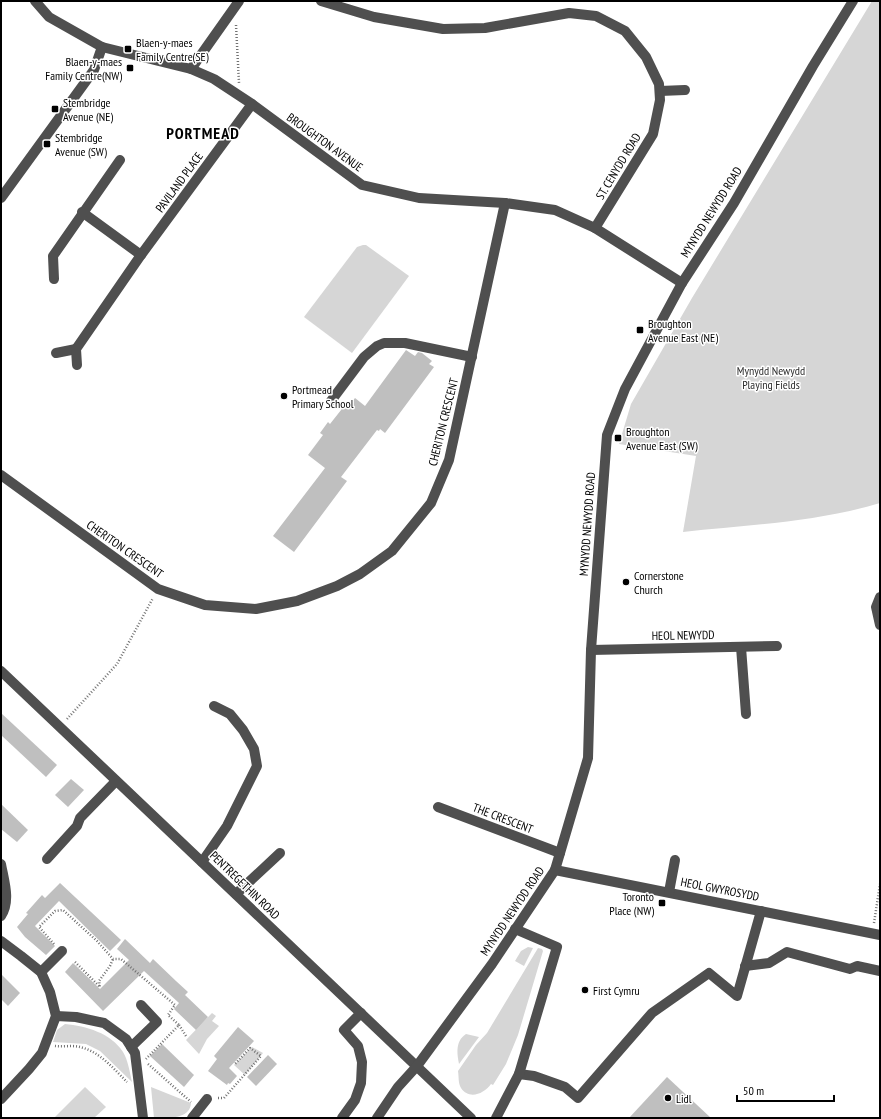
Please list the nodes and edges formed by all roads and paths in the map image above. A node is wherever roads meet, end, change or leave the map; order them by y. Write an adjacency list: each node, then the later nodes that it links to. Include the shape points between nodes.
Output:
1 (35, 1): 6 (street, BROUGHTON AVENUE, via 49,17)
2 (239, 1): 5 (street)
3 (321, 1): 9 (street, ST. CENYDD ROAD, via 374,18 443,29 485,28 569,12 596,16 625,31 646,57)
4 (853, 1): 19 (street, MYNYDD NEWYDD ROAD, via 734,203)
5 (233, 10): 7 (street); 10 (path, via 237,28 239,83)
6 (102, 47): 7 (street, BROUGHTON AVENUE); 13 (street, via 94,70)
7 (191, 69): 10 (street, BROUGHTON AVENUE, via 214,79)
8 (685, 90): 9 (street)
9 (660, 91): 16 (street, ST. CENYDD ROAD, via 653,134)
10 (234, 92): 11 (street, BROUGHTON AVENUE)
11 (252, 104): 14 (street, BROUGHTON AVENUE, via 362,185 420,198); 17 (street, PAVILAND PLACE)
12 (120, 160): 15 (street)
13 (1, 198)
14 (505, 203): 16 (street, BROUGHTON AVENUE, via 555,210); 22 (street, CHERITON CRESCENT)
15 (82, 212): 17 (street); 18 (street, via 53,256)
16 (595, 228): 19 (street, BROUGHTON AVENUE)
17 (141, 255): 20 (street, PAVILAND PLACE)
18 (54, 279)
19 (682, 283): 31 (street, MYNYDD NEWYDD ROAD, via 625,388 607,435)
20 (76, 348): 21 (street); 23 (street)
21 (56, 353)
22 (472, 357): 24 (street, via 404,343 384,343 364,357); 26 (street, CHERITON CRESCENT, via 449,460 431,503 392,552 337,586 297,601 256,609 205,605)
23 (77, 365)
24 (331, 401)
25 (1, 475): 26 (street, CHERITON CRESCENT)
26 (158, 589): 35 (path, via 117,664)
27 (880, 597): 28 (street, via 876,607)
28 (880, 625)
29 (741, 646): 30 (street, HEOL NEWYDD); 31 (street, HEOL NEWYDD); 34 (street)
30 (777, 646)
31 (591, 650): 39 (street, MYNYDD NEWYDD ROAD, via 588,758)
32 (1, 671): 35 (street, PENTREGETHIN ROAD)
33 (214, 706): 42 (street, via 230,714 242,730 254,749 257,766 227,826)
34 (746, 714)
35 (60, 726): 36 (street, PENTREGETHIN ROAD)
36 (116, 780): 40 (street, via 80,818 77,826); 42 (street, PENTREGETHIN ROAD)
37 (438, 807): 39 (street, THE CRESCENT)
38 (280, 853): 47 (street)
39 (560, 853): 44 (street, MYNYDD NEWYDD ROAD)
40 (47, 859)
41 (675, 860): 46 (street)
42 (202, 862): 47 (street, PENTREGETHIN ROAD)
43 (1, 864): 49 (street, via 6,889 5,910)
44 (555, 870): 46 (street, HEOL GWYROSYDD); 50 (street, MYNYDD NEWYDD ROAD)
45 (880, 884): 51 (path)
46 (670, 892): 48 (street, HEOL GWYROSYDD)
47 (236, 894): 60 (street, PENTREGETHIN ROAD)
48 (761, 911): 51 (street, HEOL GWYROSYDD); 56 (street)
49 (1, 916)
50 (515, 929): 67 (street, MYNYDD NEWYDD ROAD); 68 (street, via 557,947)
51 (876, 934)
52 (1, 941): 58 (street)
53 (58, 948): 54 (path, via 39,927 55,911 62,910); 58 (street)
54 (113, 959): 55 (path, via 99,981 100,987); 62 (path, via 121,959 175,1005 168,1015)
55 (75, 962)
56 (745, 966): 57 (street, via 769,963 787,952 850,969 857,966); 68 (street, via 737,996 709,973 652,1014 578,1098 565,1087 534,1076)
57 (880, 971)
58 (41, 972): 61 (street, via 50,992)
59 (142, 1006): 65 (street, via 157,1022)
60 (361, 1014): 67 (street, PENTREGETHIN ROAD); 75 (street, via 344,1030 358,1046 362,1062 361,1083 355,1100)
61 (56, 1016): 64 (street); 65 (street, via 104,1023 126,1038)
62 (179, 1025): 63 (path); 72 (path, via 144,1061)
63 (186, 1036)
64 (46, 1044): 69 (path, via 78,1046 90,1050 131,1085); 70 (street, via 29,1069)
65 (131, 1047): 69 (street, via 135,1053)
66 (234, 1065): 71 (path, via 250,1048 261,1056 224,1098)
67 (417, 1066): 76 (street, MYNYDD NEWYDD ROAD, via 398,1087); 77 (street, PENTREGETHIN ROAD)
68 (519, 1074): 78 (street)
69 (138, 1085): 73 (street)
70 (1, 1099)
71 (207, 1099): 72 (street)
72 (198, 1109): 74 (street)
73 (143, 1118)
74 (192, 1118)
75 (342, 1118)
76 (377, 1118)
77 (471, 1118)
78 (496, 1118)

